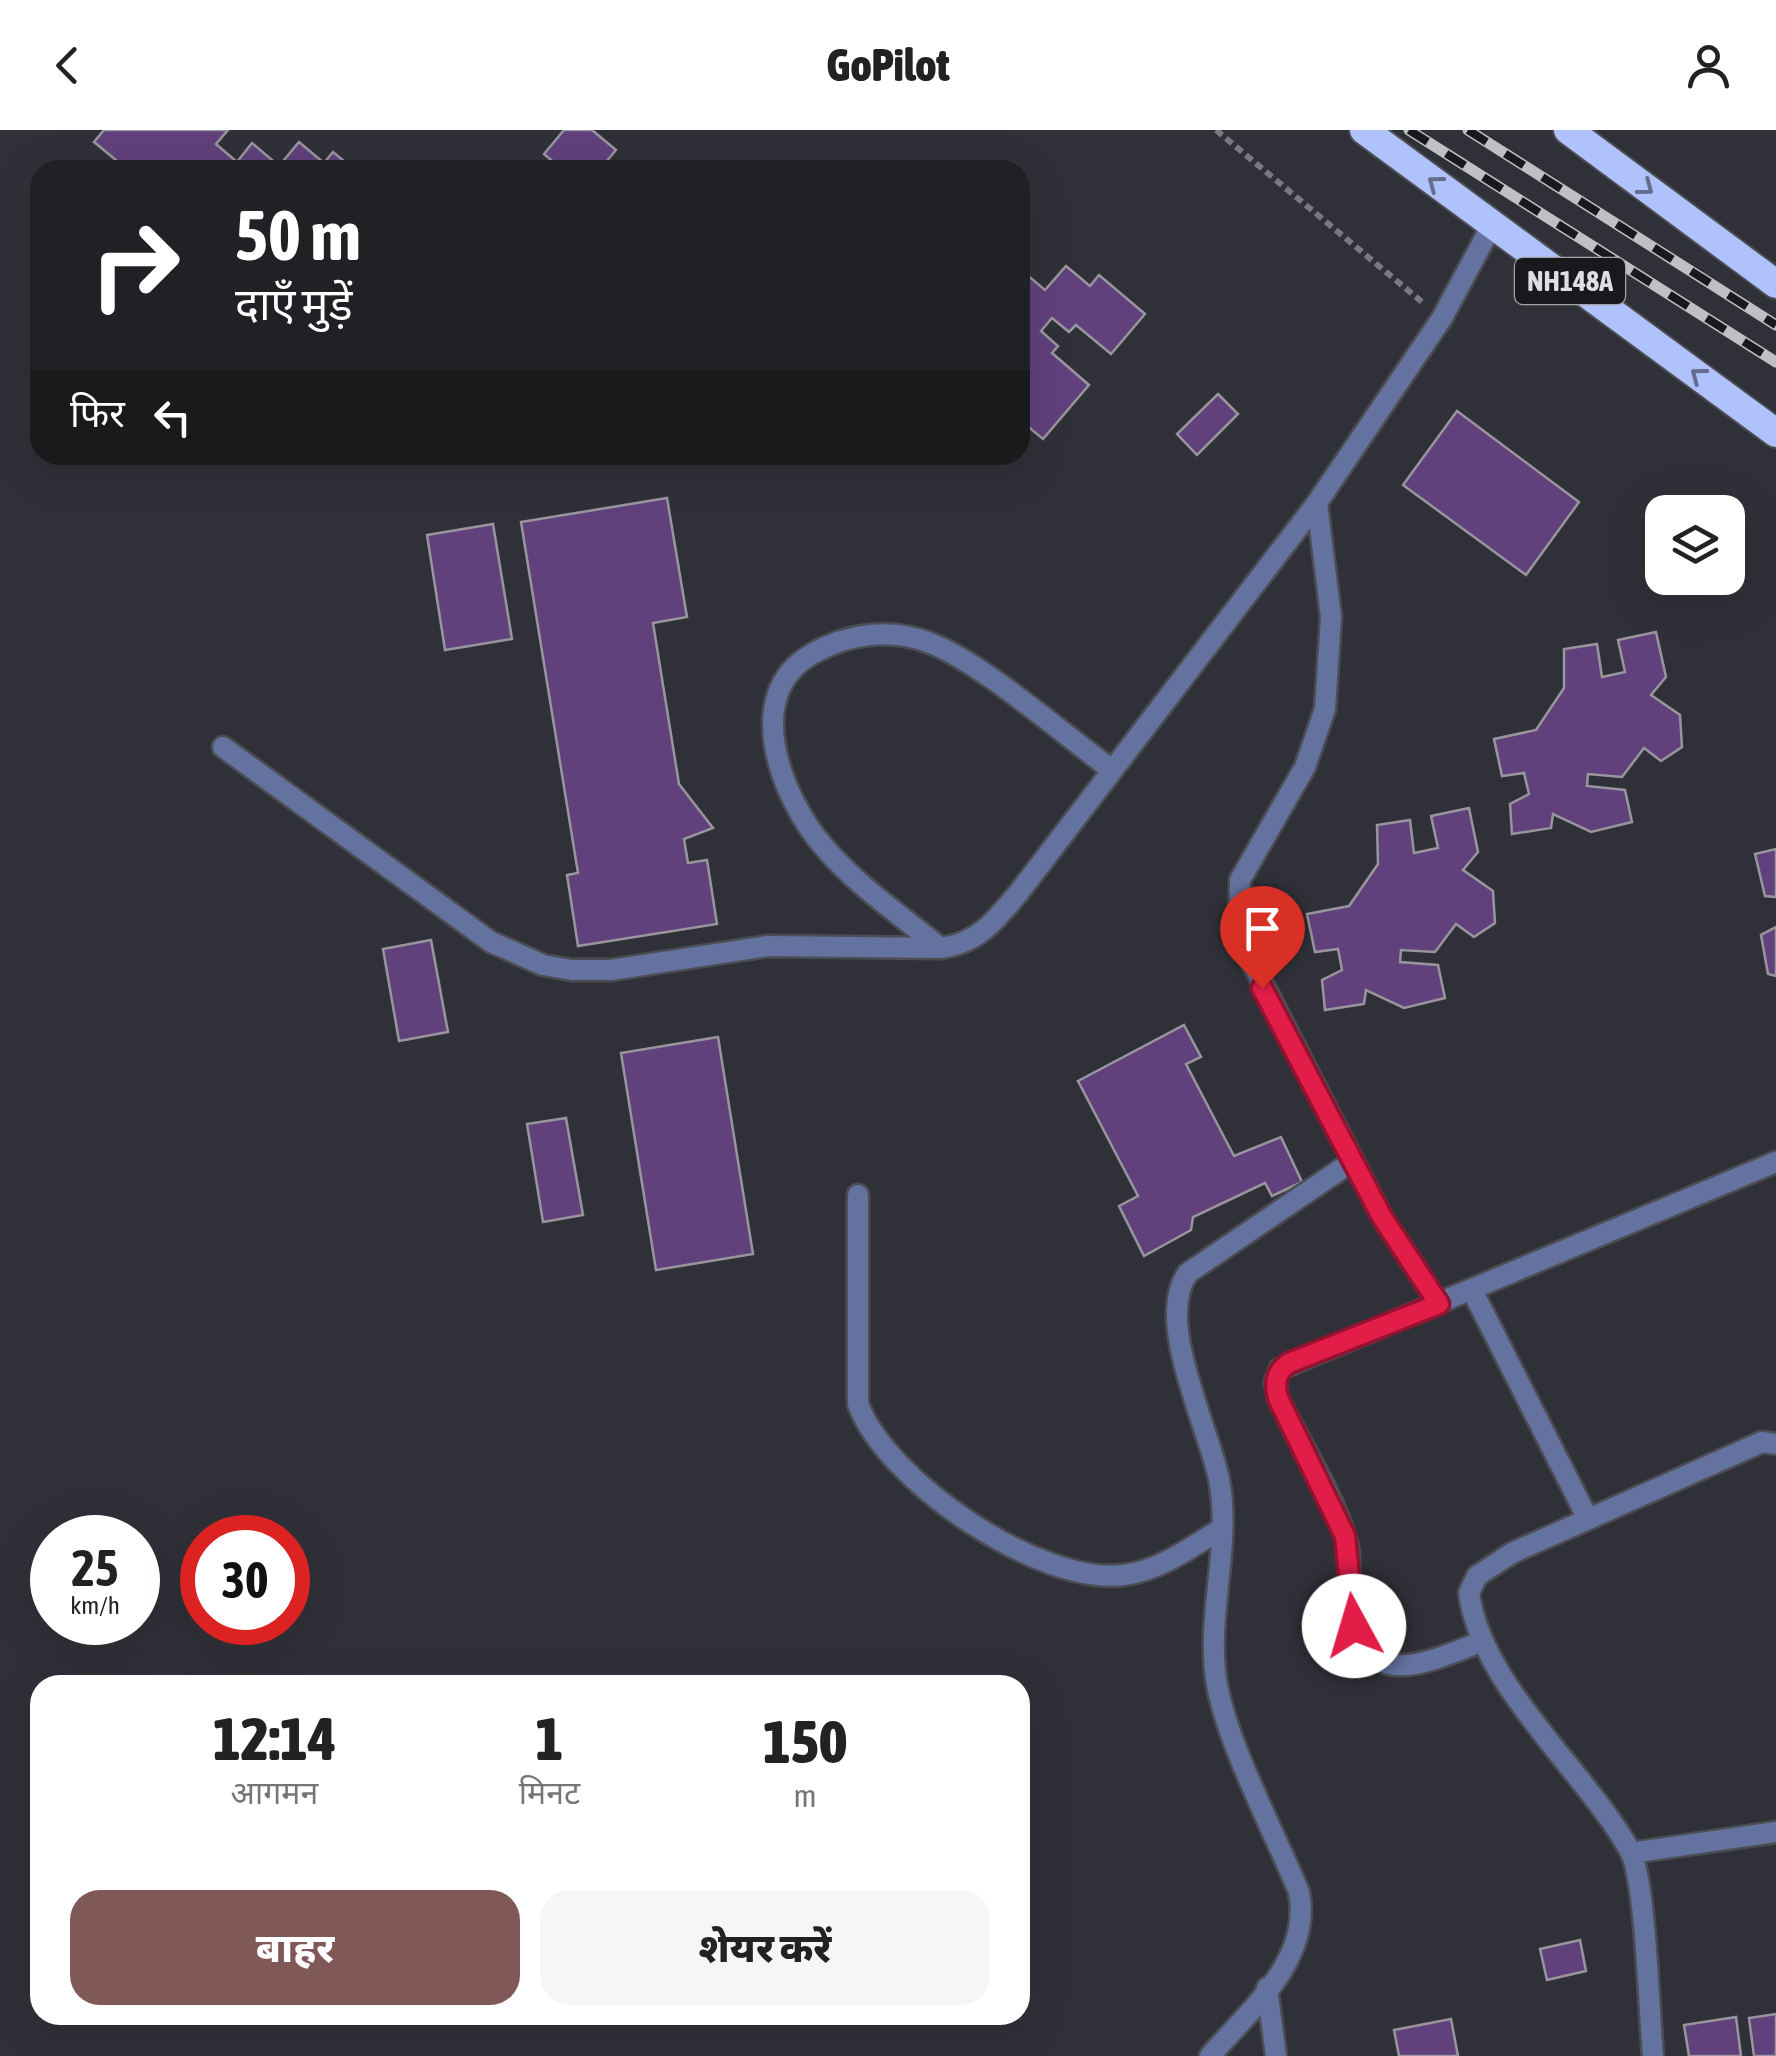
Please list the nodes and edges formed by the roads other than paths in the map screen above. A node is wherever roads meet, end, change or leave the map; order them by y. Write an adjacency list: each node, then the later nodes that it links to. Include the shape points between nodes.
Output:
1 (1364, 130): 3 (highway, NH148A, one-way to 1)
2 (1568, 130): 4 (highway, one-way to 4)
3 (1492, 225): 5 (highway, NH148A, one-way to 3); 6 (street, via 1442,318)
4 (1776, 284)
5 (1776, 432)
6 (1317, 503): 8 (street); 10 (street, via 1330,616 1325,708 1305,767 1240,880 1237,914 1244,953)
7 (223, 747): 9 (street, via 491,942 544,965 611,970 768,946)
8 (1111, 770): 9 (street, via 991,926 976,938); 9 (street, via 932,644 871,634 796,663 774,705 773,735 805,822 826,850)
9 (940, 948)
10 (1353, 1161): 14 (street); 17 (street, via 1180,1284 1178,1333 1219,1480)
11 (1776, 1162): 13 (street)
12 (858, 1195): 17 (street, via 858,1404 882,1448 918,1482 1017,1552 1096,1575 1154,1566)
13 (1473, 1292): 14 (street); 16 (street)
14 (1439, 1304): 18 (street, via 1289,1363 1280,1369 1276,1390 1345,1536 1349,1601 1365,1648 1394,1668 1419,1666)
15 (1776, 1444): 16 (street, via 1762,1442)
16 (1586, 1517): 18 (street, via 1477,1576 1469,1593)
17 (1221, 1528): 21 (street, via 1214,1630 1218,1688 1303,1912 1296,1948)
18 (1482, 1641): 20 (street)
19 (1776, 1832): 20 (street)
20 (1631, 1853): 24 (street)
21 (1267, 1988): 22 (street); 23 (street)
22 (1210, 2056)
23 (1276, 2056)
24 (1653, 2056)

